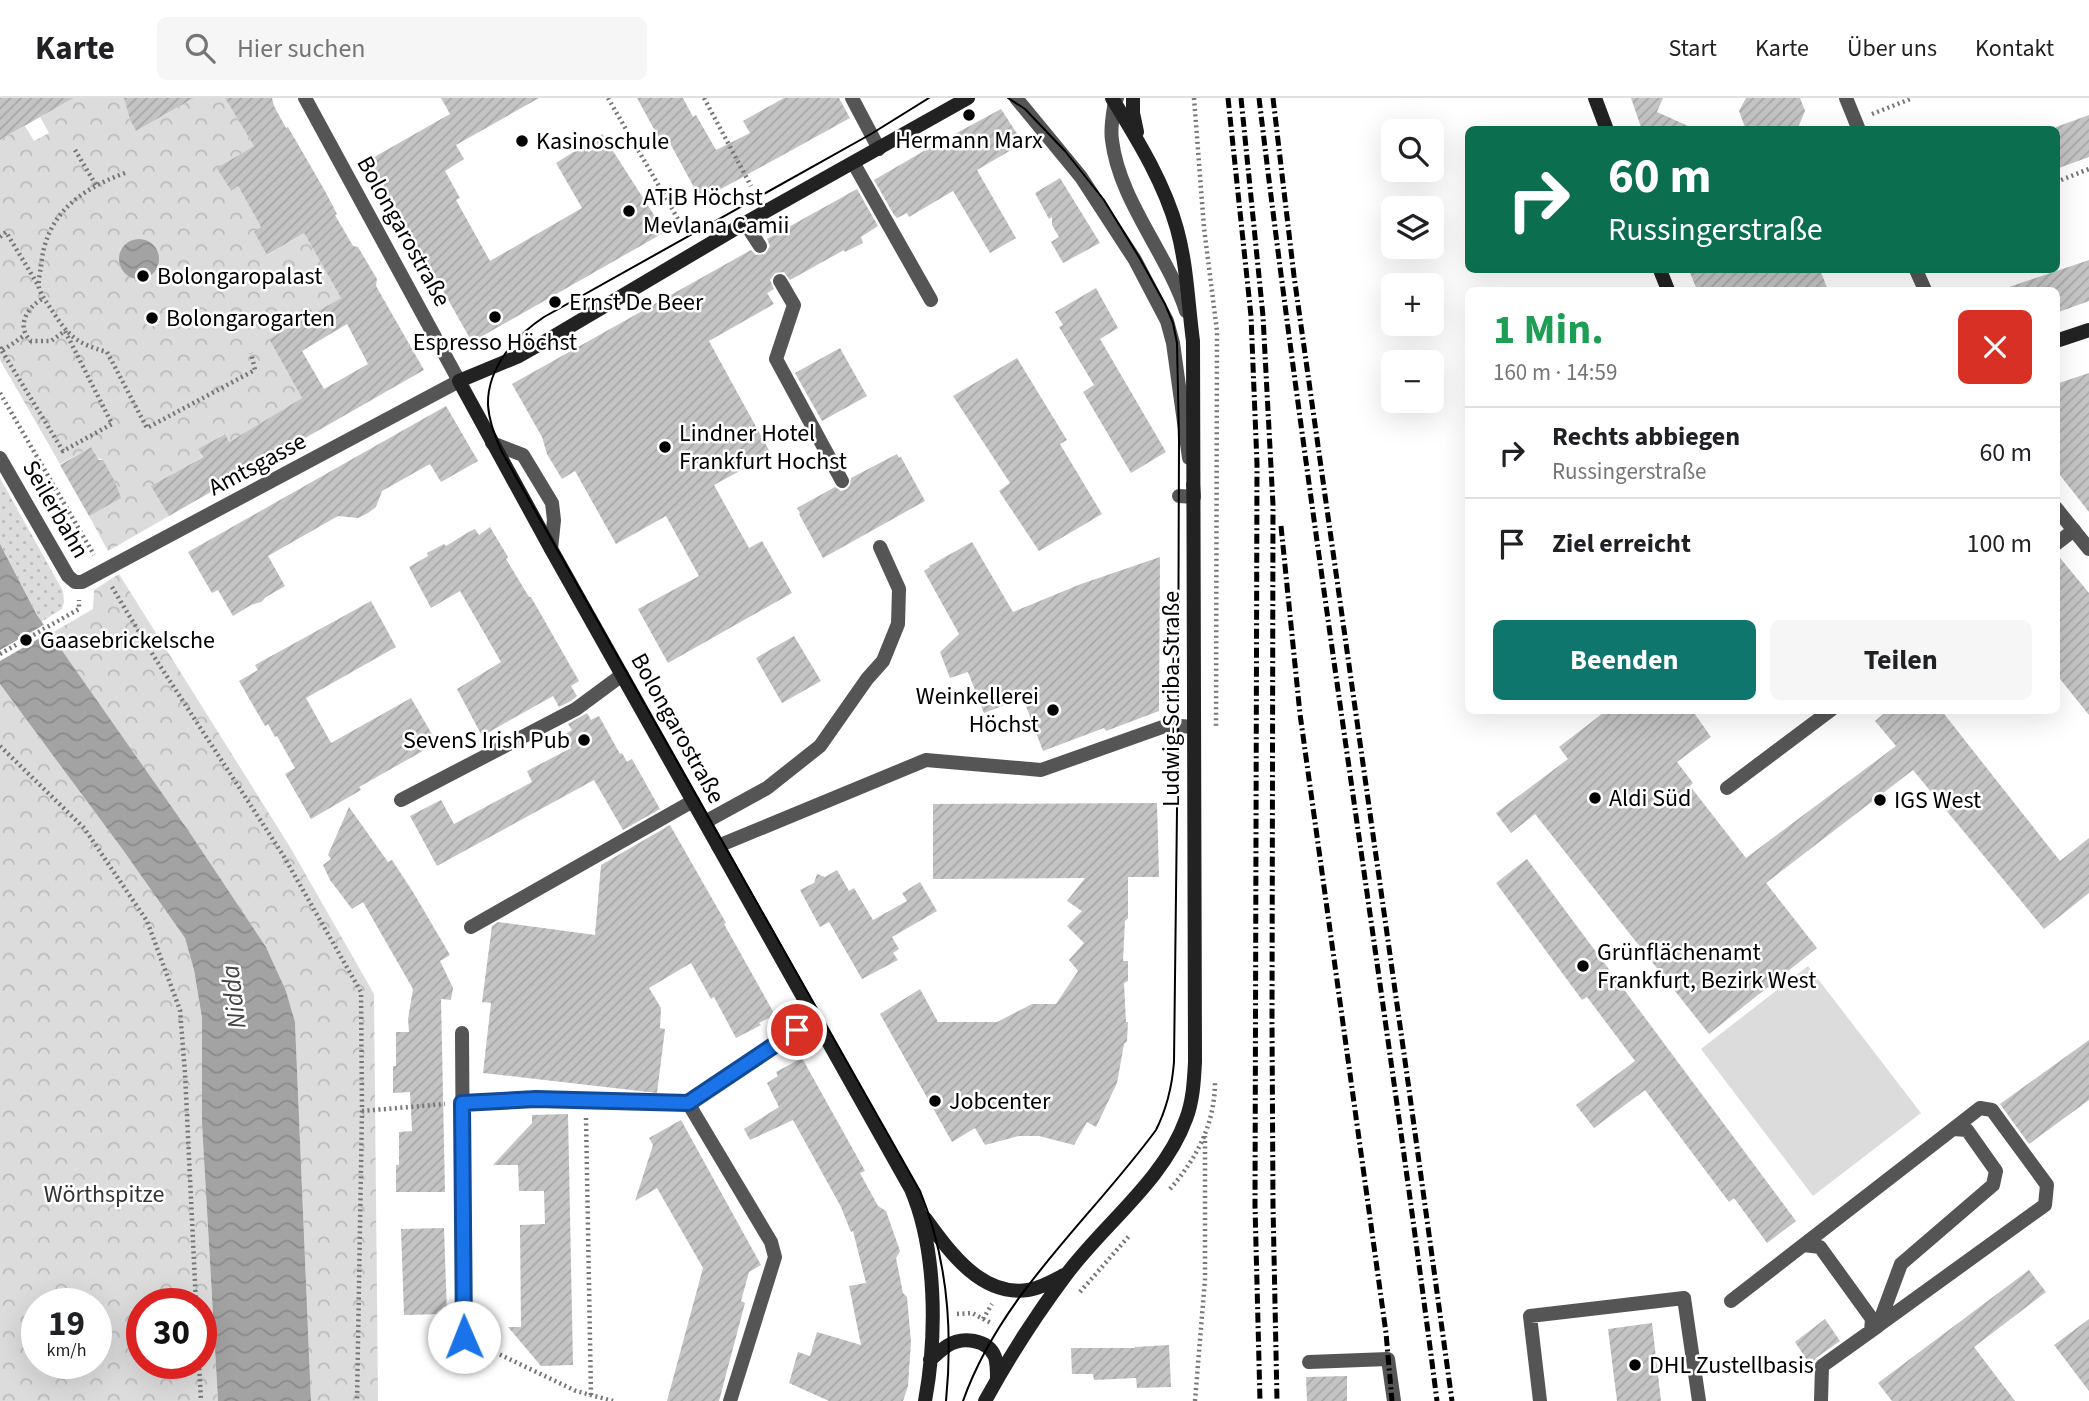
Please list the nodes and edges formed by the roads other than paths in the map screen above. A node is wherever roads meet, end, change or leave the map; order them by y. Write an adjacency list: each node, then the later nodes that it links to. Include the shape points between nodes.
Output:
1 (852, 98): 12 (street)
2 (968, 98): 12 (main road)
3 (1016, 98): 26 (street, via 1081,177 1135,260 1167,321)
4 (1133, 98): 11 (main road)
5 (1595, 98): 10 (main road)
6 (1846, 98): 9 (street)
7 (308, 99): 21 (street, Bolongarostraße)
8 (1115, 99): 11 (main road, Ludwig-Scriba-Straße); 18 (street, via 1111,139 1120,173 1177,284)
9 (1857, 125)
10 (1606, 126)
11 (1142, 147): 18 (main road, Ludwig-Scriba-Straße, via 1177,227)
12 (879, 149): 13 (main road)
13 (854, 164): 14 (main road); 17 (street)
14 (745, 223): 15 (street); 21 (main road, via 550,340)
15 (760, 246)
16 (780, 281): 24 (street, via 793,305 776,359)
17 (932, 300)
18 (1190, 322): 26 (main road, Ludwig-Scriba-Straße)
19 (2089, 330): 20 (main road)
20 (2060, 340)
21 (459, 381): 22 (main road, Bolongarostraße); 33 (street, Amtsgasse, via 89,580)
22 (492, 443): 32 (main road, Bolongarostraße); 32 (street, via 523,455 552,503)
23 (0, 458): 33 (street, Seilerbahn)
24 (842, 481)
25 (1179, 496): 26 (street)
26 (1194, 497): 36 (main road, Ludwig-Scriba-Straße)
27 (2060, 513): 28 (street)
28 (2074, 530): 29 (street); 31 (street)
29 (2060, 541)
30 (880, 547): 40 (street, via 900,589 898,624 883,661 820,746 767,788)
31 (2089, 548)
32 (551, 549): 34 (main road, Bolongarostraße)
33 (75, 582)
34 (622, 675): 38 (street, via 576,709); 39 (main road, Bolongarostraße)
35 (1826, 714): 37 (street)
36 (1193, 727): 41 (street, via 1168,725 1041,770 926,760); 50 (main road, Ludwig-Scriba-Straße, via 1193,1093 1187,1118 1161,1166)
37 (1727, 788)
38 (401, 800)
39 (693, 801): 40 (main road, Bolongarostraße); 42 (street)
40 (705, 822): 41 (main road, Bolongarostraße)
41 (718, 846): 43 (main road, Bolongarostraße)
42 (471, 927)
43 (815, 1018): 46 (street); 48 (main road, Bolongarostraße)
44 (462, 1033): 45 (street)
45 (462, 1103): 46 (street, via 536,1099); 53 (street)
46 (688, 1103): 57 (street, via 771,1242 775,1258)
47 (1953, 1129): 49 (street); 52 (street, via 1967,1130 1996,1171 1993,1185 1901,1264); 52 (street, via 1980,1108 1992,1110 2047,1185 2045,1205)
48 (920, 1211): 50 (main road, via 962,1262 992,1286 1025,1291); 54 (main road, Bolongarostraße, via 931,1278)
49 (1804, 1245): 51 (street); 52 (street, via 1820,1247)
50 (1066, 1274): 56 (main road)
51 (1731, 1301)
52 (1875, 1328): 63 (street, via 1822,1366)
53 (464, 1337)
54 (930, 1360): 56 (main road, via 949,1344 979,1342 995,1357); 58 (main road, Bolongarostraße)
55 (1309, 1362): 60 (street, via 1388,1359)
56 (997, 1379): 59 (main road)
57 (730, 1401)
58 (925, 1401)
59 (985, 1401)
60 (1394, 1401)
61 (1539, 1401): 62 (street, via 1530,1316 1684,1298)
62 (1699, 1401)
63 (1821, 1401)

